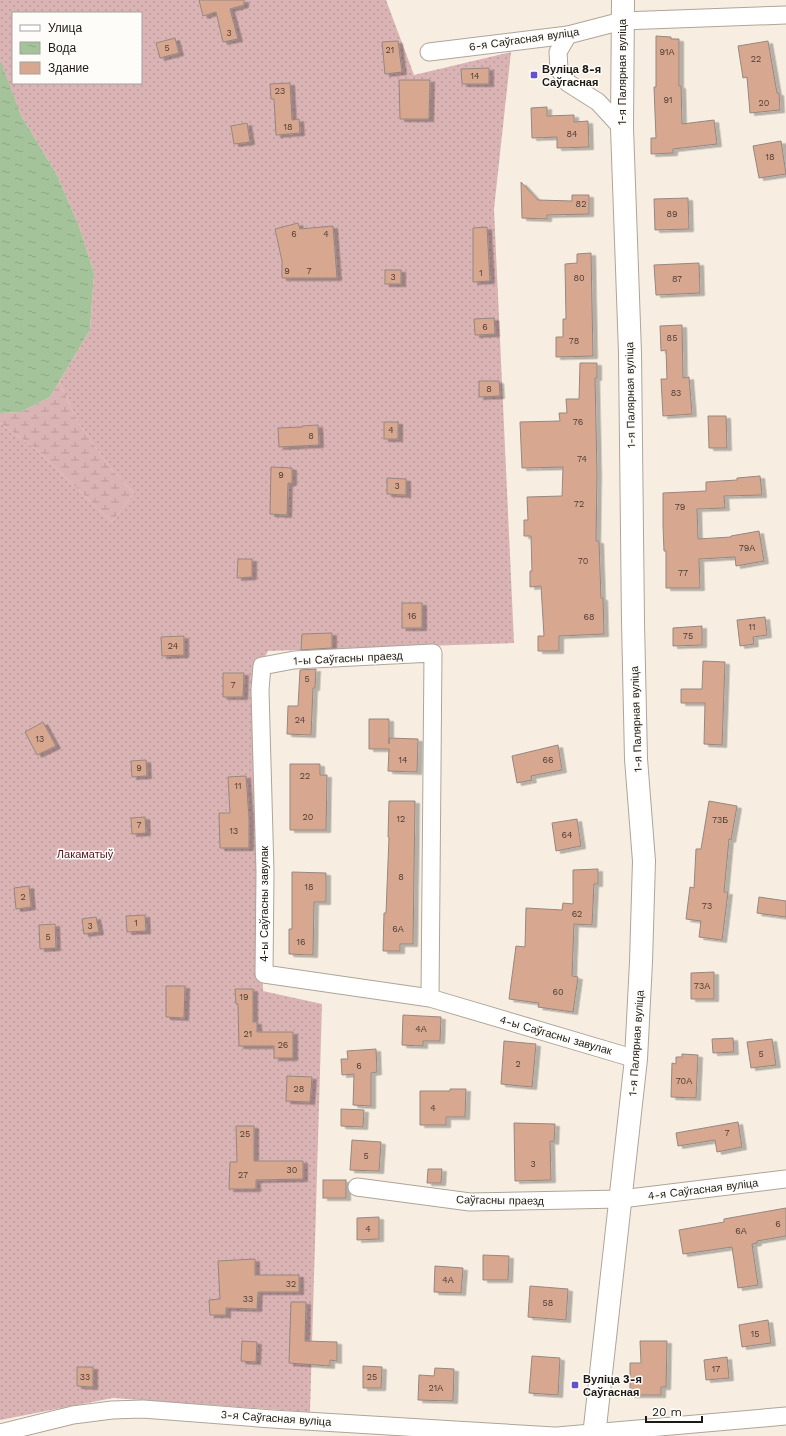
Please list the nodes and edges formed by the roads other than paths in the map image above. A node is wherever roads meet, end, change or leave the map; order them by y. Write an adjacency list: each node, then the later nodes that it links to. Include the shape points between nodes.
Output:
1 (623, 10): 2 (street, 6-я Саўгасная вуліца); 3 (street, 6-я Саўгасная вуліца); 5 (street, 1-я Палярная вуліца)
2 (786, 15)
3 (568, 35): 4 (street, 6-я Саўгасная вуліца); 5 (street, via 558,52 558,70 568,83 598,102)
4 (429, 52)
5 (622, 128): 8 (street, 1-я Палярная вуліца, via 630,352 636,759 644,861)
6 (262, 666): 7 (street, 4-ы Саўгасны завулак, via 260,690 264,974); 7 (street, 1-ы Саўгасны праезд, via 294,660 433,653)
7 (430, 998): 8 (street, 4-ы Саўгасны завулак)
8 (636, 1059): 11 (street, 1-я Палярная вуліца)
9 (786, 1179): 11 (street, 4-я Саўгасная вуліца)
10 (357, 1187): 11 (street, Саўгасны праезд, via 470,1202)
11 (621, 1200): 14 (street, 1-я Палярная вуліца)
12 (786, 1416): 14 (street)
13 (0, 1433): 15 (street, 3-я Саўгасная вуліца, via 73,1415 143,1409)
14 (594, 1434): 16 (street)
15 (554, 1436)
16 (557, 1436)

